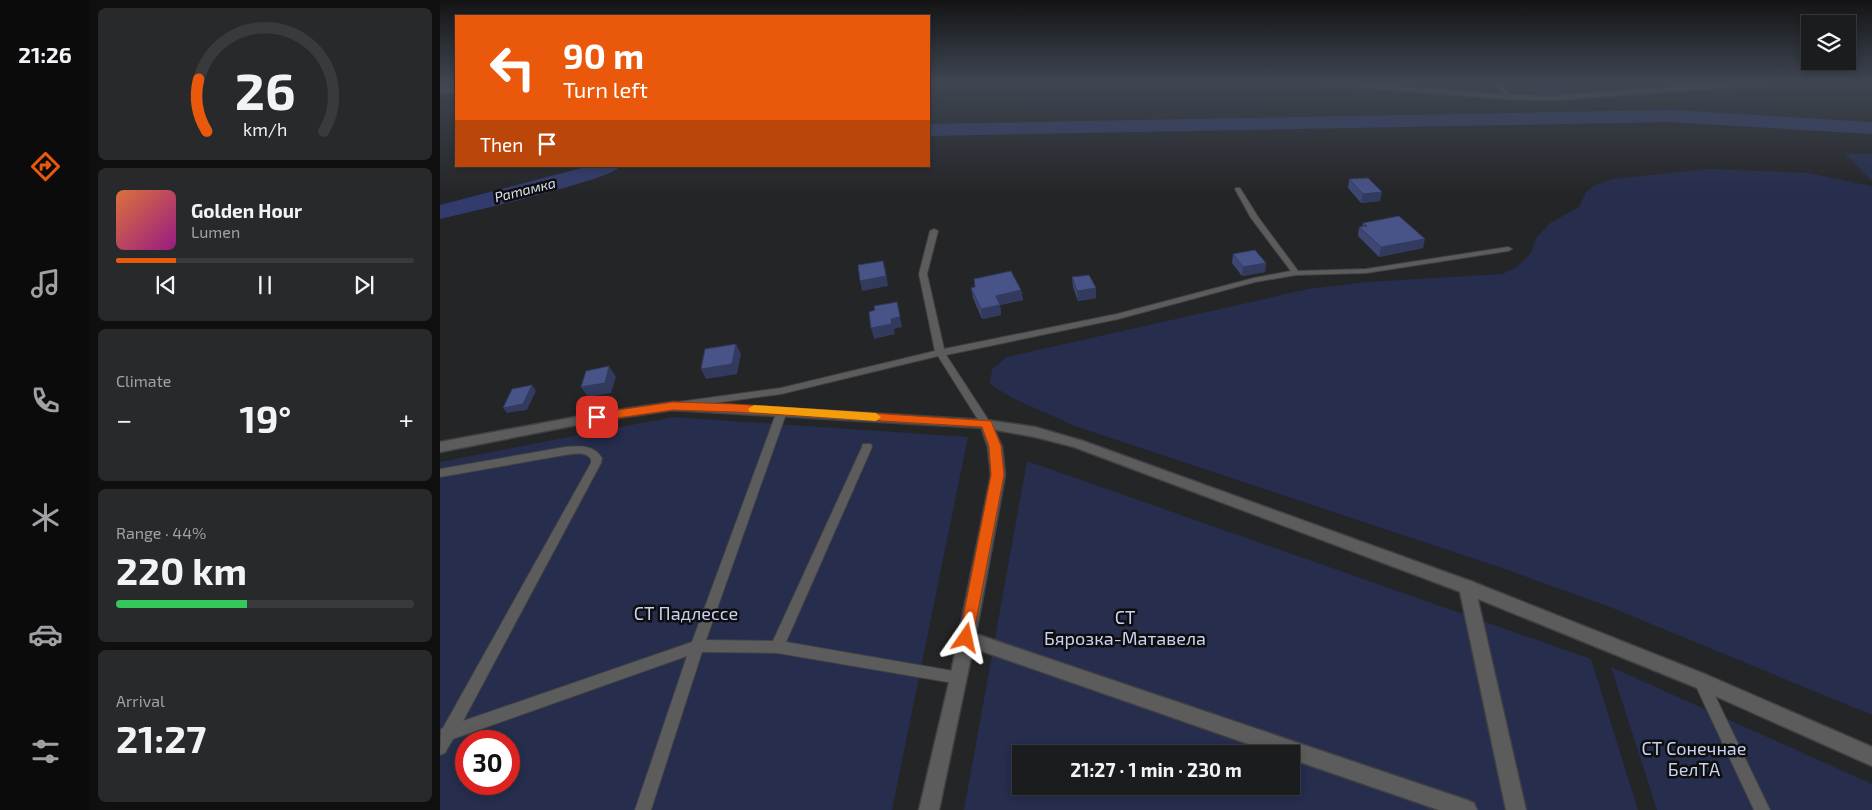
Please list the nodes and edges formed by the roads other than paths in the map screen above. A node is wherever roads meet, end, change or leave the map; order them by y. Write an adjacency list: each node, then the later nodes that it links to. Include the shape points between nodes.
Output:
1 (1238, 189): 4 (lane)
2 (934, 231): 5 (lane, via 923,274)
3 (1508, 249): 4 (lane, via 1366,271)
4 (1296, 273): 5 (lane, via 1254,280 1118,316)
5 (940, 353): 6 (lane, via 781,391); 8 (lane)
6 (673, 406): 7 (street); 9 (street)
7 (782, 411): 8 (street); 14 (lane)
8 (986, 424): 12 (street, via 1035,432 1078,444); 13 (street, via 995,446 998,475)
9 (440, 447)
10 (867, 447): 15 (lane)
11 (440, 473): 18 (lane, via 565,451 584,450 592,452 596,458)
12 (1467, 587): 17 (street); 24 (street)
13 (966, 638): 16 (street); 23 (street)
14 (697, 646): 15 (lane); 18 (lane); 21 (lane)
15 (777, 647): 16 (lane)
16 (959, 678): 22 (street)
17 (1701, 681): 20 (street); 25 (lane)
18 (444, 735): 19 (lane)
19 (440, 748)
20 (1872, 757)
21 (643, 810)
22 (930, 810)
23 (1467, 810)
24 (1516, 810)
25 (1762, 810)

